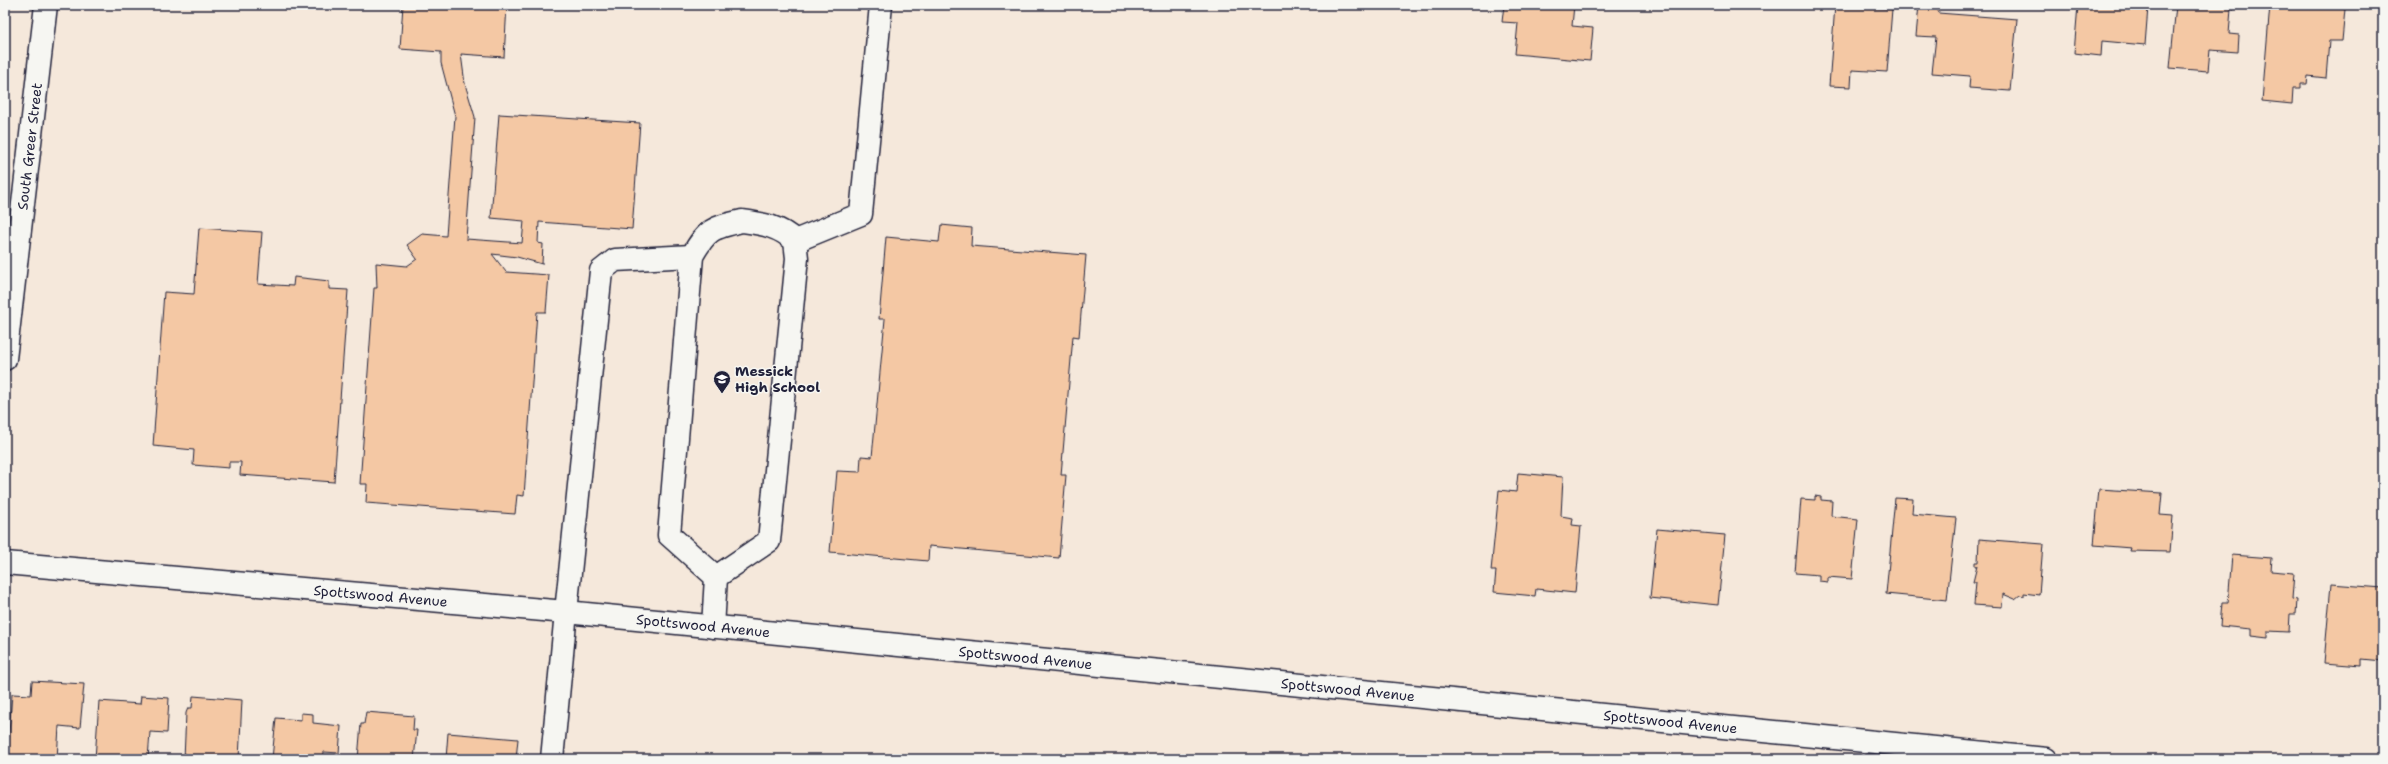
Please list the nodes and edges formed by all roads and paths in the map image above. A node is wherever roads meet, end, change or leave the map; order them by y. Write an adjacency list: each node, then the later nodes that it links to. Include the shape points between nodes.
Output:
1 (46, 5): 5 (street, South Greer Street)
2 (881, 5): 3 (street, via 861,214)
3 (795, 241): 4 (street, via 786,232 768,224 742,221 720,226 704,235); 7 (street, via 797,258 769,541)
4 (692, 256): 7 (street, via 669,535); 8 (street, via 615,260 601,271)
5 (5, 359)
6 (5, 563): 8 (street, Spottswood Avenue)
7 (716, 578): 9 (street)
8 (566, 612): 9 (street, Spottswood Avenue); 11 (street)
9 (713, 627): 10 (street, Spottswood Avenue)
10 (1937, 754): 12 (street, Spottswood Avenue)
11 (552, 759)
12 (2046, 759)

